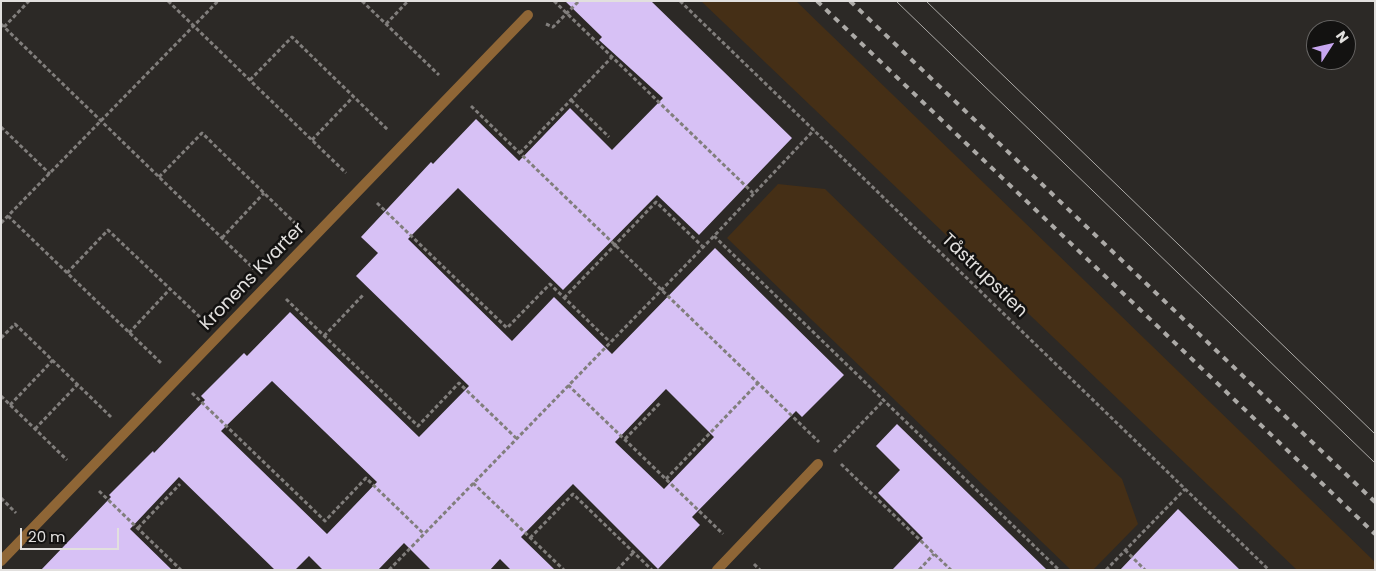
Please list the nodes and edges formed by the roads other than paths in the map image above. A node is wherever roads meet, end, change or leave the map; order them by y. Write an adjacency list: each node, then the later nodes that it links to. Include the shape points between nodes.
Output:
1 (528, 15): 3 (street, Kronens Kvarter)
2 (818, 464): 4 (street)
3 (1, 561)
4 (717, 570)

